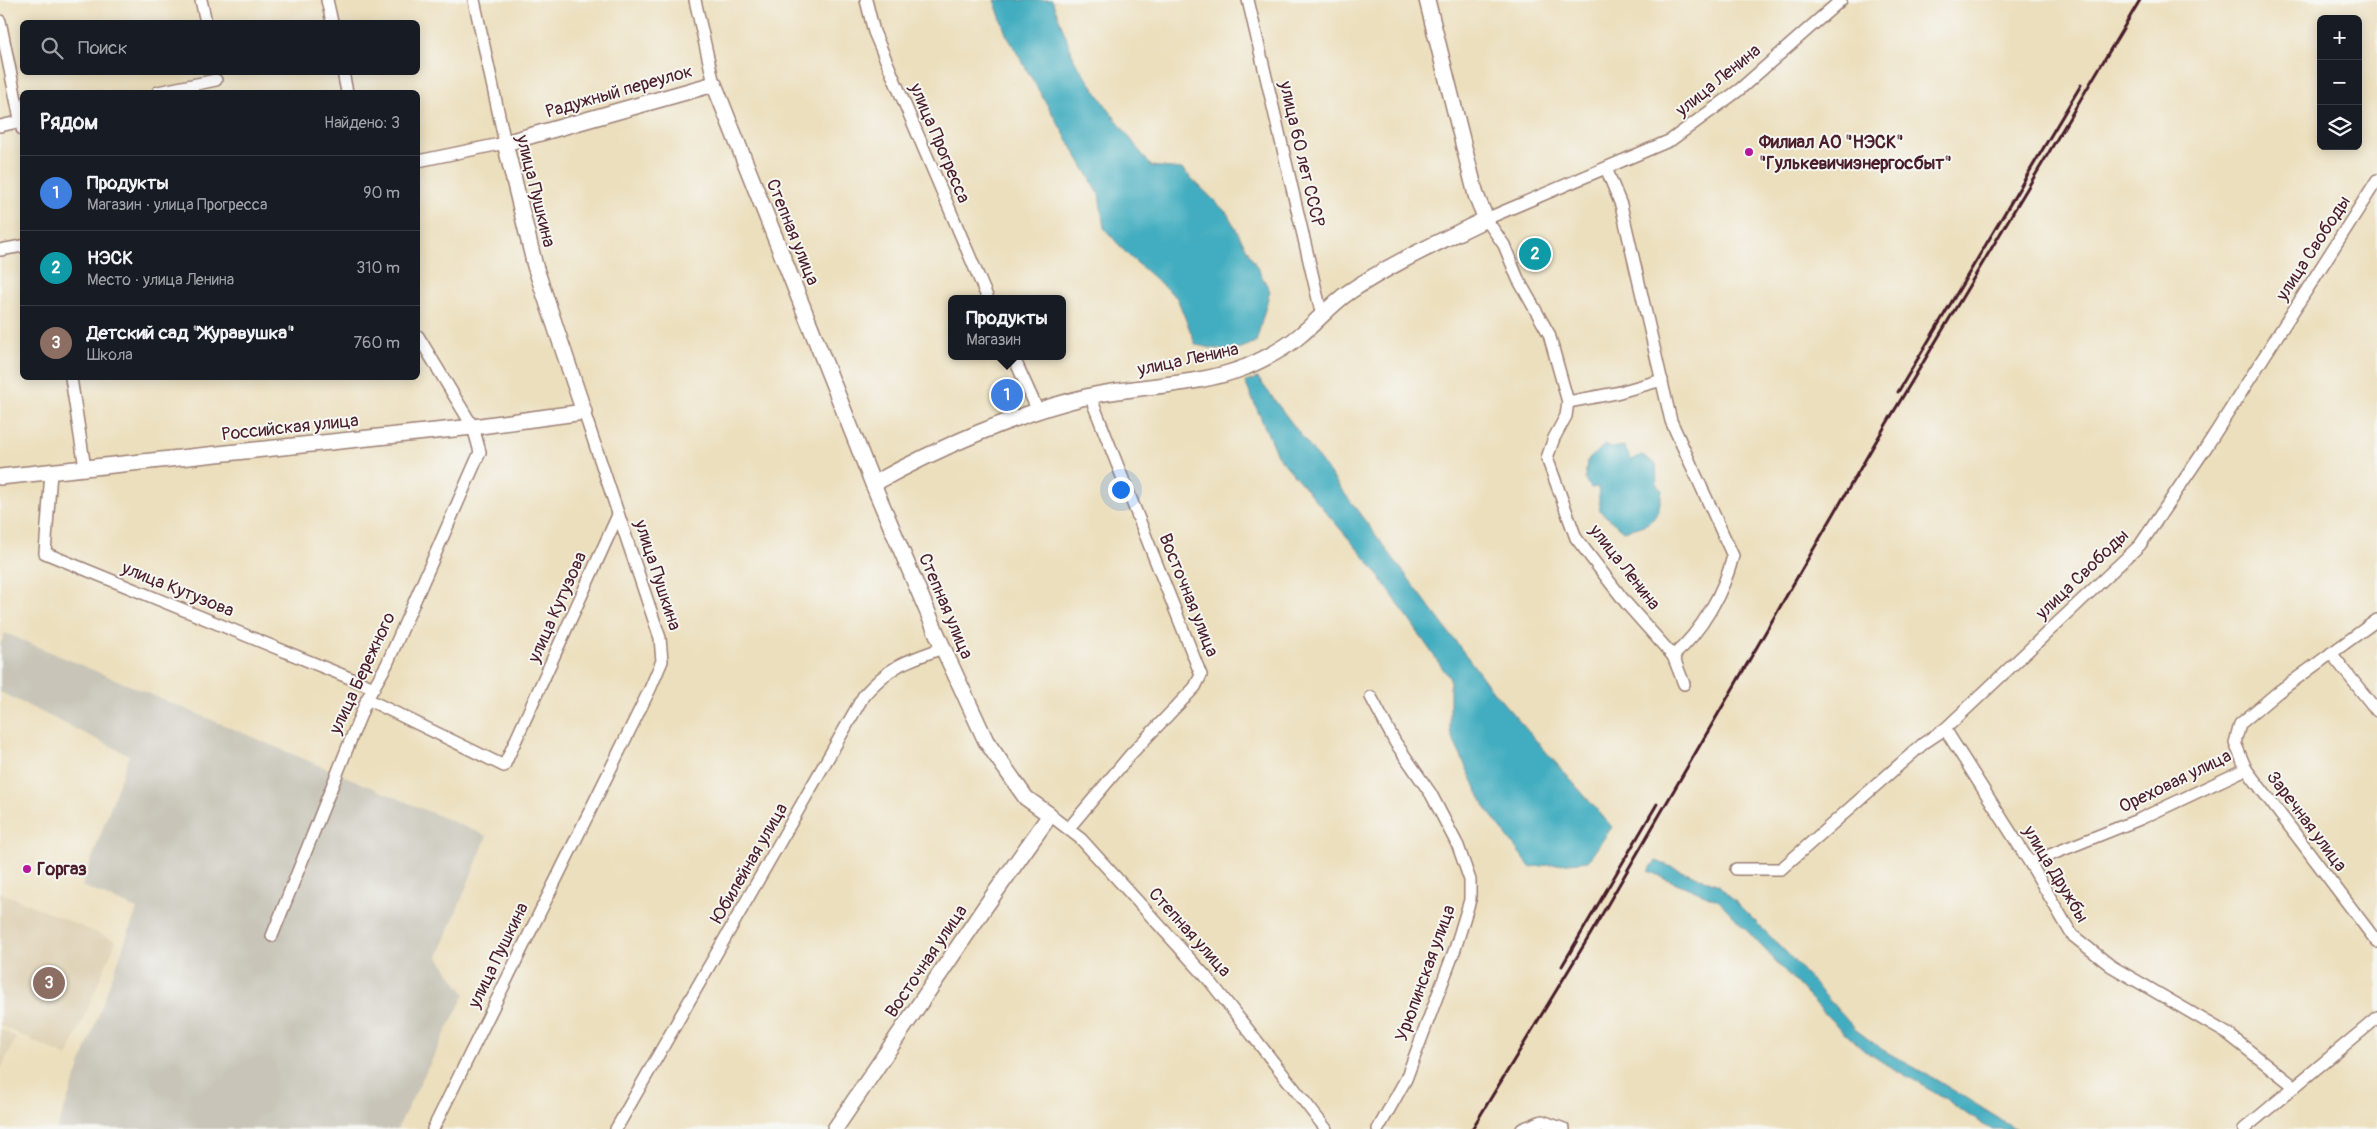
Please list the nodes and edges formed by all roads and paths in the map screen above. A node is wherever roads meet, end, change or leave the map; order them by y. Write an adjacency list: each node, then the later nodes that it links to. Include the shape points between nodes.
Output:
1 (201, 0): 9 (street)
2 (328, 0): 10 (street)
3 (474, 0): 21 (street, улица Пушкина)
4 (695, 0): 14 (street, Степная улица)
5 (866, 0): 28 (street, улица Прогресса, via 874,32)
6 (1248, 0): 29 (street, улица 60 лет СССР)
7 (1427, 0): 25 (street, via 1476,195)
8 (1841, 0): 23 (street, улица Ленина, via 1739,90 1672,140)
9 (206, 20)
10 (332, 20)
11 (0, 21): 18 (street)
12 (344, 75): 17 (street)
13 (216, 76): 15 (street); 16 (street)
14 (714, 84): 21 (street, Радужный переулок); 42 (street, Степная улица)
15 (165, 90)
16 (219, 90)
17 (347, 90)
18 (20, 115)
19 (20, 124): 20 (street)
20 (0, 126)
21 (504, 143): 22 (street, Радужный переулок); 37 (street, улица Пушкина, via 535,266)
22 (420, 161)
23 (1606, 168): 25 (street, улица Ленина); 33 (street, via 1621,205 1646,323)
24 (2377, 180): 53 (street, улица Свободы, via 2140,545)
25 (1486, 219): 29 (street, улица Ленина, via 1394,264 1348,293); 35 (street, via 1504,245 1518,279 1549,334)
26 (20, 246): 27 (street)
27 (0, 250)
28 (986, 295)
29 (1322, 316): 34 (street, улица Ленина, via 1290,343 1244,368 1199,379)
30 (420, 339): 38 (street, улица Бережного)
31 (1016, 360): 36 (street)
32 (71, 380): 39 (street)
33 (1662, 380): 35 (street); 47 (street, via 1671,421 1733,556 1710,612)
34 (1090, 396): 36 (street, улица Ленина); 56 (street, Восточная улица, via 1201,675 1195,687 1131,754)
35 (1568, 402): 47 (street, улица Ленина, via 1566,416 1547,458 1576,538 1626,603)
36 (1038, 411): 42 (street, улица Ленина, via 924,456)
37 (584, 412): 38 (street, Российская улица); 43 (street, улица Пушкина)
38 (473, 427): 39 (street, Российская улица); 49 (street, улица Бережного, via 480,452)
39 (85, 468): 40 (street, Российская улица)
40 (51, 472): 41 (street, Российская улица); 49 (street, улица Кутузова, via 45,553)
41 (0, 477)
42 (873, 484): 45 (street, Степная улица)
43 (618, 515): 51 (street, улица Кутузова, via 504,766); 64 (street, улица Пушкина, via 660,638 662,661)
44 (2377, 620): 46 (street, Ореховая улица)
45 (943, 648): 55 (street, Степная улица, via 986,741 1026,798); 65 (street, Юбилейная улица, via 901,663 882,676 864,695)
46 (2332, 653): 52 (street); 54 (street, Ореховая улица, via 2240,724 2235,743)
47 (1673, 656): 48 (street, улица Ленина)
48 (1684, 684)
49 (374, 688): 51 (street, улица Бережного)
50 (1371, 697): 68 (street, Урюпинская улица, via 1395,742 1431,794 1458,846 1470,880 1470,900 1455,949 1406,1079)
51 (367, 699): 59 (street, улица Бережного)
52 (2377, 711)
53 (1945, 729): 57 (street, улица Дружбы); 58 (street, улица Свободы, via 1924,743 1781,869)
54 (2246, 769): 57 (street, Ореховая улица, via 2140,819); 60 (street, Заречная улица)
55 (1050, 815): 56 (street, Степная улица); 66 (street, Восточная улица)
56 (1068, 828): 67 (street, Степная улица, via 1209,980)
57 (2030, 863): 62 (street, улица Дружбы, via 2072,935 2111,966 2228,1034)
58 (1736, 869)
59 (272, 936)
60 (2377, 942)
61 (2377, 1018): 62 (street)
62 (2295, 1087): 70 (street)
63 (1563, 1128): 69 (street, via 1542,1120)
64 (433, 1129)
65 (616, 1129)
66 (834, 1129)
67 (1326, 1129)
68 (1378, 1129)
69 (1522, 1129)
70 (2244, 1129)

